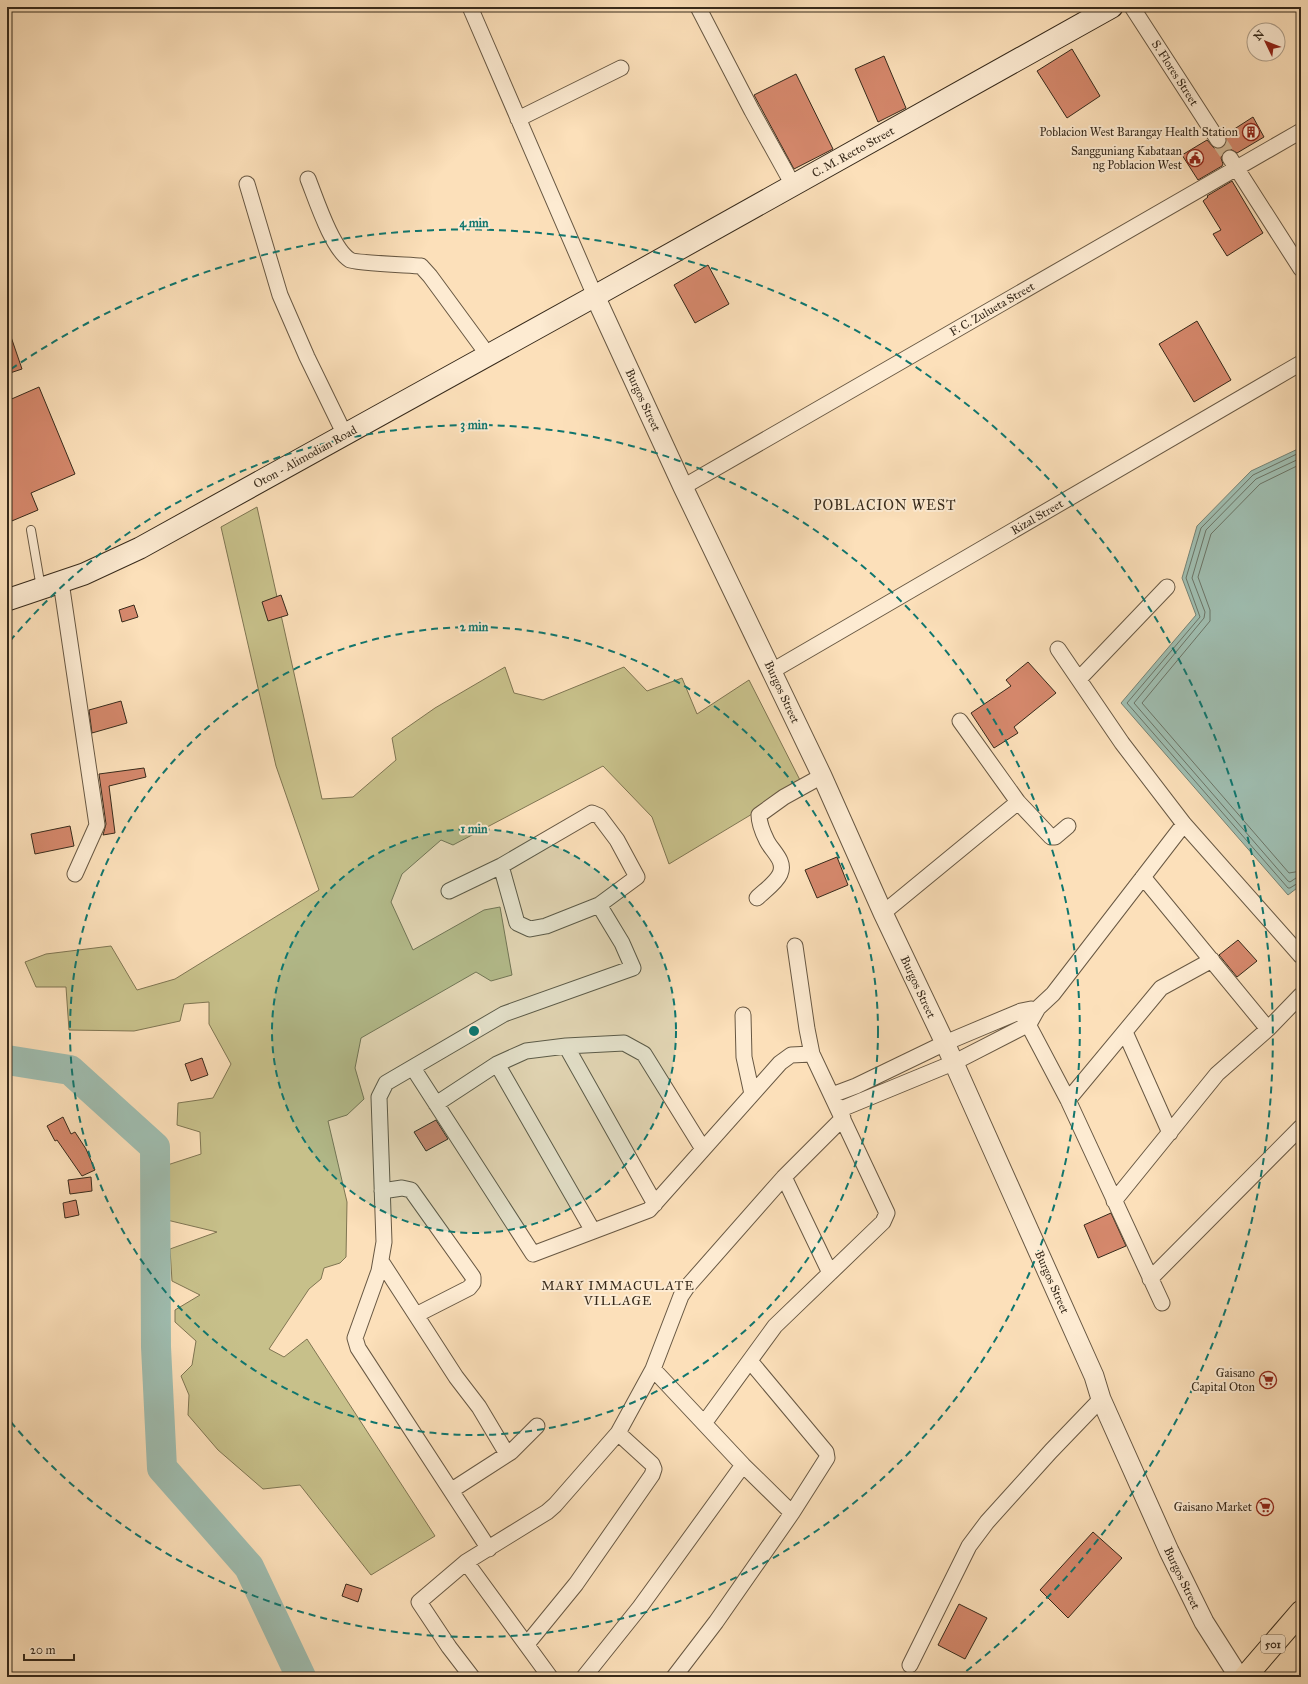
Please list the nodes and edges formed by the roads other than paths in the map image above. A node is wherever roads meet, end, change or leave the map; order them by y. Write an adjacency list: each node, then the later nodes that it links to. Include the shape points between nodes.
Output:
1 (470, 7): 6 (street)
2 (698, 7): 12 (street)
3 (1112, 7): 12 (main road, C. M. Recto Street)
4 (1132, 7): 8 (street, S. Flores Street)
5 (620, 68): 6 (street)
6 (518, 119): 14 (street)
7 (1301, 131): 9 (street, F. C. Zulueta Street)
8 (1218, 140)
9 (1233, 163): 13 (street); 18 (street, F. C. Zulueta Street)
10 (308, 179): 15 (street, via 341,252 351,261 421,266)
11 (248, 184): 17 (street, via 280,295)
12 (793, 185): 14 (main road, C. M. Recto Street)
13 (1301, 270)
14 (595, 296): 15 (main road, Oton - Alimodian Road); 18 (street, Burgos Street)
15 (488, 355): 17 (main road, Oton - Alimodian Road)
16 (1301, 363): 25 (street, Rizal Street)
17 (345, 435): 20 (main road, Oton - Alimodian Road, via 140,548)
18 (683, 487): 25 (street, Burgos Street)
19 (31, 530): 22 (lane)
20 (61, 582): 22 (main road, Oton - Alimodian Road); 33 (street, via 97,825)
21 (1167, 587): 26 (street)
22 (41, 589): 23 (main road, Oton - Alimodian Road)
23 (7, 600)
24 (1058, 649): 26 (street)
25 (772, 671): 28 (street, Burgos Street)
26 (1079, 679): 30 (street, via 1122,743)
27 (960, 721): 29 (street)
28 (822, 776): 36 (street, via 784,796 759,815 767,841 782,865 775,881); 38 (street, Burgos Street)
29 (1018, 802): 31 (street, via 1051,837 1055,837); 38 (street)
30 (1184, 824): 34 (street); 40 (street)
31 (1068, 826)
32 (501, 866): 35 (street); 37 (street, via 517,923 530,929 546,926); 37 (street, via 596,813 617,840 638,877)
33 (75, 874)
34 (1142, 877): 41 (street); 44 (street, via 1060,985)
35 (449, 891)
36 (757, 898)
37 (599, 905): 52 (street, via 622,943 633,968 504,1014)
38 (883, 913): 47 (street, Burgos Street)
39 (795, 946): 49 (street)
40 (1301, 956)
41 (1212, 960): 45 (street); 46 (street, via 1161,988)
42 (1301, 995): 45 (street)
43 (743, 1015): 53 (street, via 744,1057)
44 (1025, 1018): 47 (street); 50 (street); 55 (street)
45 (1268, 1029): 59 (street, via 1217,1074)
46 (1125, 1032): 55 (street); 59 (street)
47 (945, 1043): 50 (street, Burgos Street); 54 (street)
48 (566, 1046): 51 (street, via 526,1051); 60 (street, via 624,1043 644,1054); 64 (street)
49 (812, 1054): 53 (street, via 792,1055 780,1063); 54 (street)
50 (953, 1063): 57 (street); 73 (street, Burgos Street, via 1094,1376)
51 (498, 1064): 56 (street); 65 (street)
52 (413, 1068): 56 (street); 62 (street, via 386,1083 379,1097)
53 (752, 1094): 60 (street)
54 (832, 1095): 57 (street)
55 (1068, 1100): 63 (street)
56 (436, 1104): 65 (street, via 533,1254)
57 (841, 1114): 61 (street); 67 (street, via 887,1213 883,1222)
58 (1301, 1126): 68 (street)
59 (1170, 1133): 63 (street)
60 (703, 1149): 64 (street)
61 (784, 1177): 67 (street); 72 (street, via 687,1287 681,1296)
62 (382, 1191): 66 (street, via 384,1242); 70 (street, via 402,1188 411,1190 473,1277 469,1288)
63 (1114, 1201): 68 (street)
64 (655, 1204): 65 (street, via 649,1210)
65 (593, 1231)
66 (381, 1261): 70 (street); 79 (street, via 355,1338 358,1348)
67 (830, 1273): 71 (street, via 775,1326)
68 (1150, 1279): 69 (street)
69 (1162, 1303)
70 (416, 1315): 77 (street, via 456,1377 479,1407)
71 (750, 1361): 74 (street); 80 (street, via 826,1452 824,1464)
72 (653, 1369): 74 (street); 76 (street)
73 (1101, 1398): 85 (street, via 1008,1498 969,1546); 90 (street, Burgos Street, via 1204,1622)
74 (704, 1422): 78 (street)
75 (537, 1426): 77 (street)
76 (618, 1433): 81 (street, via 551,1509); 84 (street, via 652,1464 652,1475 576,1584)
77 (507, 1454): 79 (street)
78 (743, 1465): 80 (street); 88 (street, via 644,1601)
79 (452, 1490): 81 (street)
80 (792, 1513): 89 (street)
81 (489, 1548): 82 (street)
82 (466, 1562): 84 (street); 86 (street, via 419,1602)
83 (1301, 1612): 91 (main road, 501)
84 (527, 1644): 87 (street)
85 (910, 1665)
86 (472, 1677)
87 (550, 1677)
88 (584, 1677)
89 (674, 1677)
90 (1239, 1677)
91 (1245, 1677)

